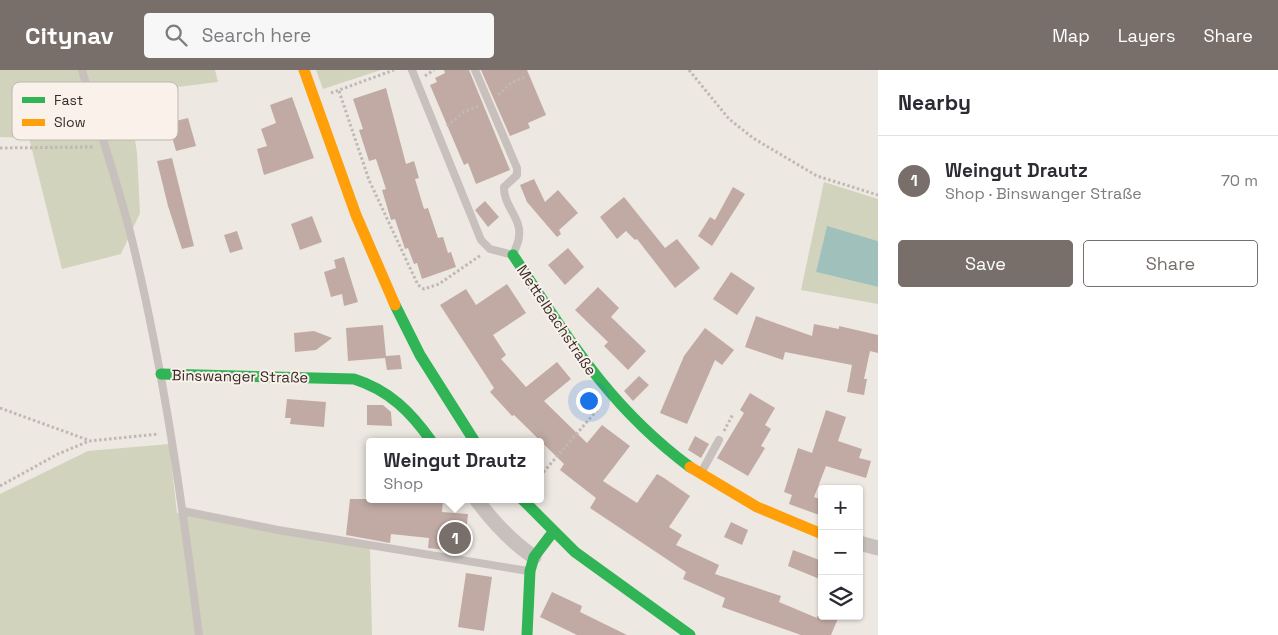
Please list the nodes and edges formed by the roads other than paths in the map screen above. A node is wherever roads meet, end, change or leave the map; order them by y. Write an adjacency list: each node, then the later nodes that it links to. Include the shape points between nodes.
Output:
1 (304, 70): 8 (street, via 364,237 428,366)
2 (412, 70): 5 (lane, Mettelbachstraße, via 481,240 490,249)
3 (475, 70): 5 (lane, Mettelbachstraße, via 517,168 517,175 504,187 504,196 519,227 520,236)
4 (102, 140): 6 (lane, Binswanger Straße, via 132,239)
5 (513, 255): 10 (street, Mettelbachstraße, via 573,346 611,394 660,444)
6 (161, 374): 7 (street, Binswanger Straße, via 344,377 361,381 390,393); 13 (lane)
7 (429, 438)
8 (472, 438)
9 (719, 440): 10 (lane)
10 (700, 475): 15 (street, Mettelbachstraße, via 749,505)
11 (479, 503): 18 (street, via 497,528)
12 (526, 503): 14 (street)
13 (183, 511): 19 (lane, via 278,530); 20 (lane)
14 (553, 532): 18 (street); 22 (street, via 614,582)
15 (818, 533)
16 (863, 544): 17 (street)
17 (878, 548)
18 (534, 556): 19 (street)
19 (530, 571): 21 (street)
20 (199, 635)
21 (527, 635)
22 (690, 635)

